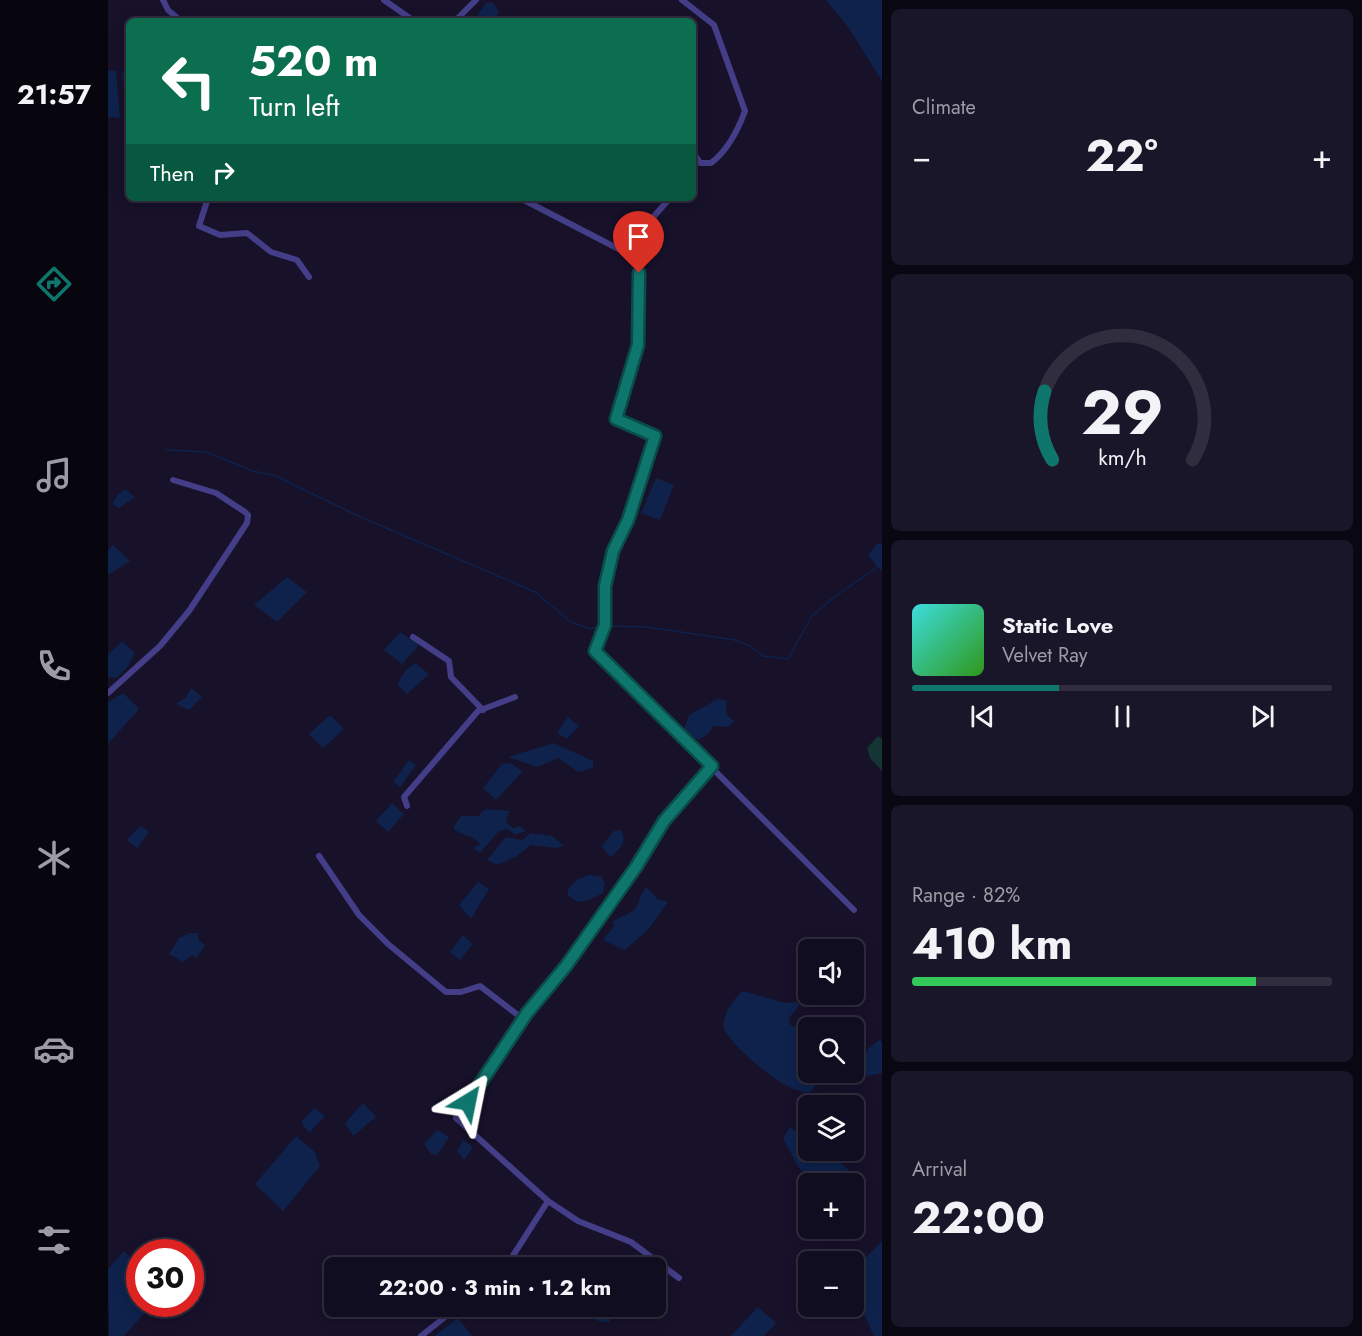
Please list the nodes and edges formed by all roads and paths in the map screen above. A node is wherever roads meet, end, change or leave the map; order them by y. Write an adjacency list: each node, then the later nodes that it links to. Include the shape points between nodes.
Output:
1 (163, 0): 6 (street)
2 (384, 0): 5 (street)
3 (476, 0): 9 (street)
4 (682, 0): 10 (street, via 714,25 745,111 719,157 711,164)
5 (402, 14): 7 (street); 8 (street)
6 (177, 18)
7 (400, 18)
8 (409, 18)
9 (458, 18)
10 (696, 160)
11 (207, 201): 15 (street, via 199,226 220,235 247,233 271,252 297,260)
12 (526, 201): 14 (street)
13 (667, 201): 14 (street)
14 (626, 254): 21 (street, via 636,258 639,273 638,345 616,419 655,436 628,520 613,551 605,586 605,625 595,651)
15 (309, 277)
16 (173, 480): 18 (street, via 216,493 245,512 247,523 189,611 159,646)
17 (413, 637): 20 (street, via 448,660 451,677)
18 (108, 693)
19 (514, 697): 20 (street)
20 (483, 710): 22 (street, via 452,738 404,797)
21 (712, 766): 24 (street); 25 (street, via 664,821 566,966)
22 (407, 806)
23 (319, 856): 25 (street, via 359,915 446,992 480,986)
24 (854, 910)
25 (523, 1019): 26 (street, via 456,1118)
26 (548, 1201): 27 (street); 28 (street, via 578,1221 631,1242)
27 (512, 1257)
28 (678, 1278)
29 (445, 1317): 30 (street)
30 (421, 1336)

